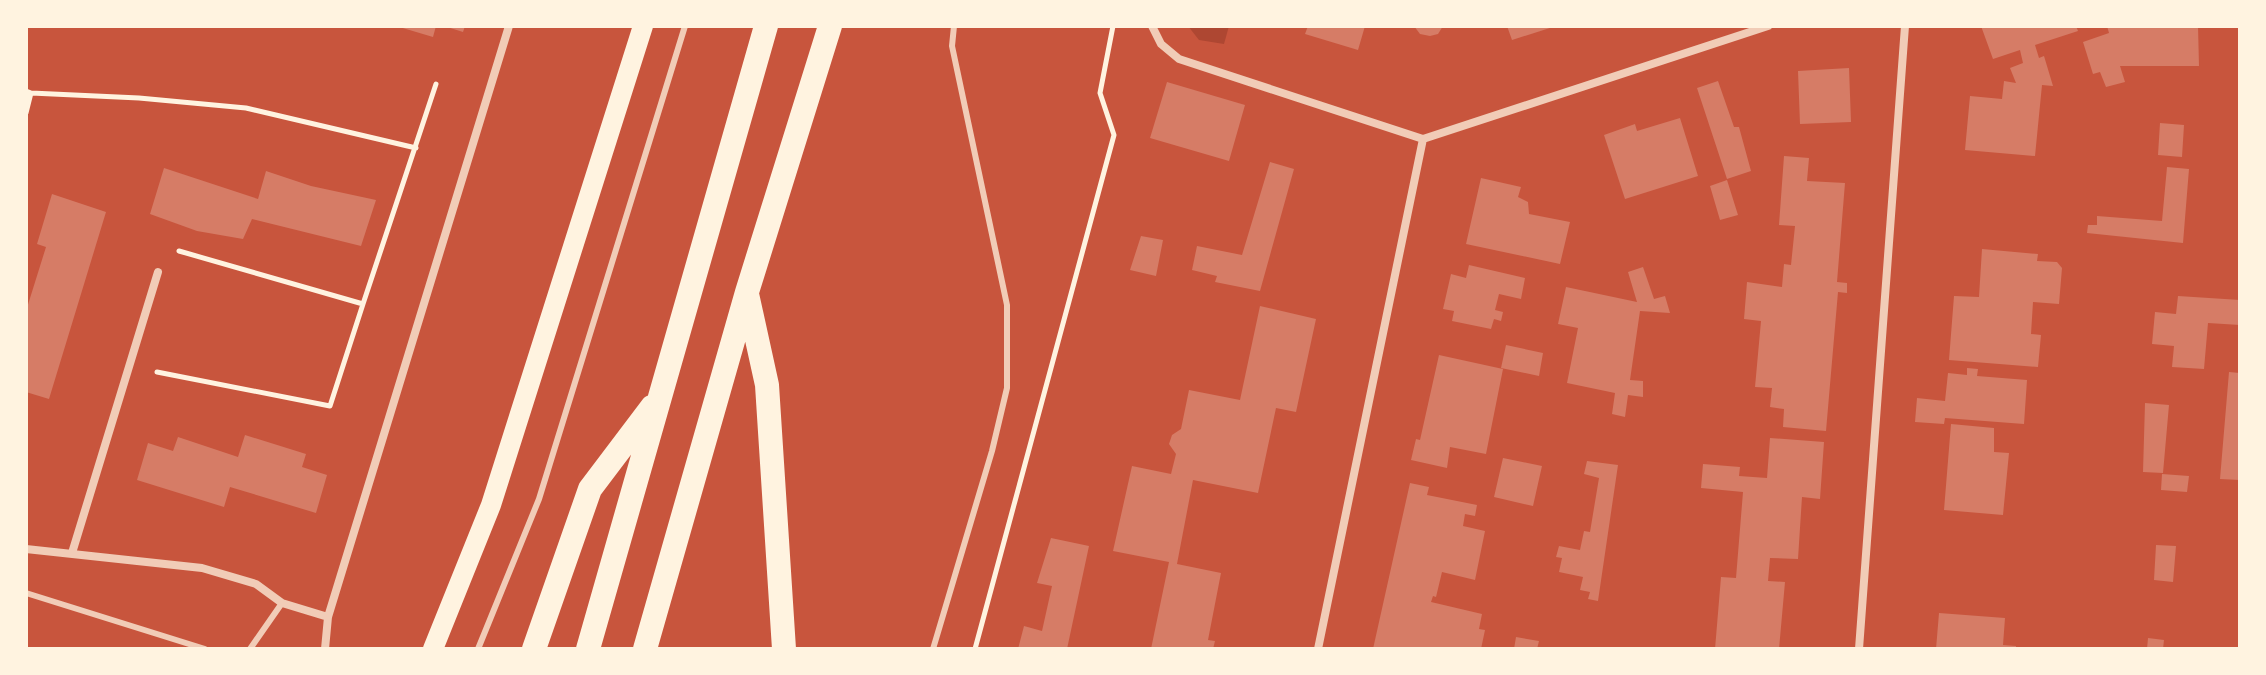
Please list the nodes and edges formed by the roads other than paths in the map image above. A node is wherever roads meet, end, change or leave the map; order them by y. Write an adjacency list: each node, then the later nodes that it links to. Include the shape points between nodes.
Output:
1 (509, 26): 18 (street)
2 (643, 26): 22 (main road, via 491,505)
3 (685, 26): 23 (lane, via 539,499)
4 (766, 26): 13 (highway)
5 (830, 26): 12 (highway)
6 (954, 26): 28 (lane, via 952,46 1007,305 1007,388)
7 (1152, 26): 10 (street, via 1161,44 1179,59)
8 (1768, 26): 10 (street)
9 (1905, 26): 30 (street)
10 (1423, 139): 29 (street)
11 (158, 272): 15 (street)
12 (747, 292): 26 (highway); 27 (highway, via 767,385)
13 (660, 395): 24 (highway, via 590,489); 25 (highway)
14 (26, 549): 15 (street)
15 (72, 553): 17 (street, via 202,568 256,584)
16 (26, 593): 19 (lane)
17 (282, 603): 18 (street); 20 (lane)
18 (328, 617): 21 (street)
19 (205, 649)
20 (250, 649)
21 (325, 649)
22 (433, 649)
23 (478, 649)
24 (534, 649)
25 (588, 649)
26 (645, 649)
27 (784, 649)
28 (933, 649)
29 (1318, 649)
30 (1859, 649)

